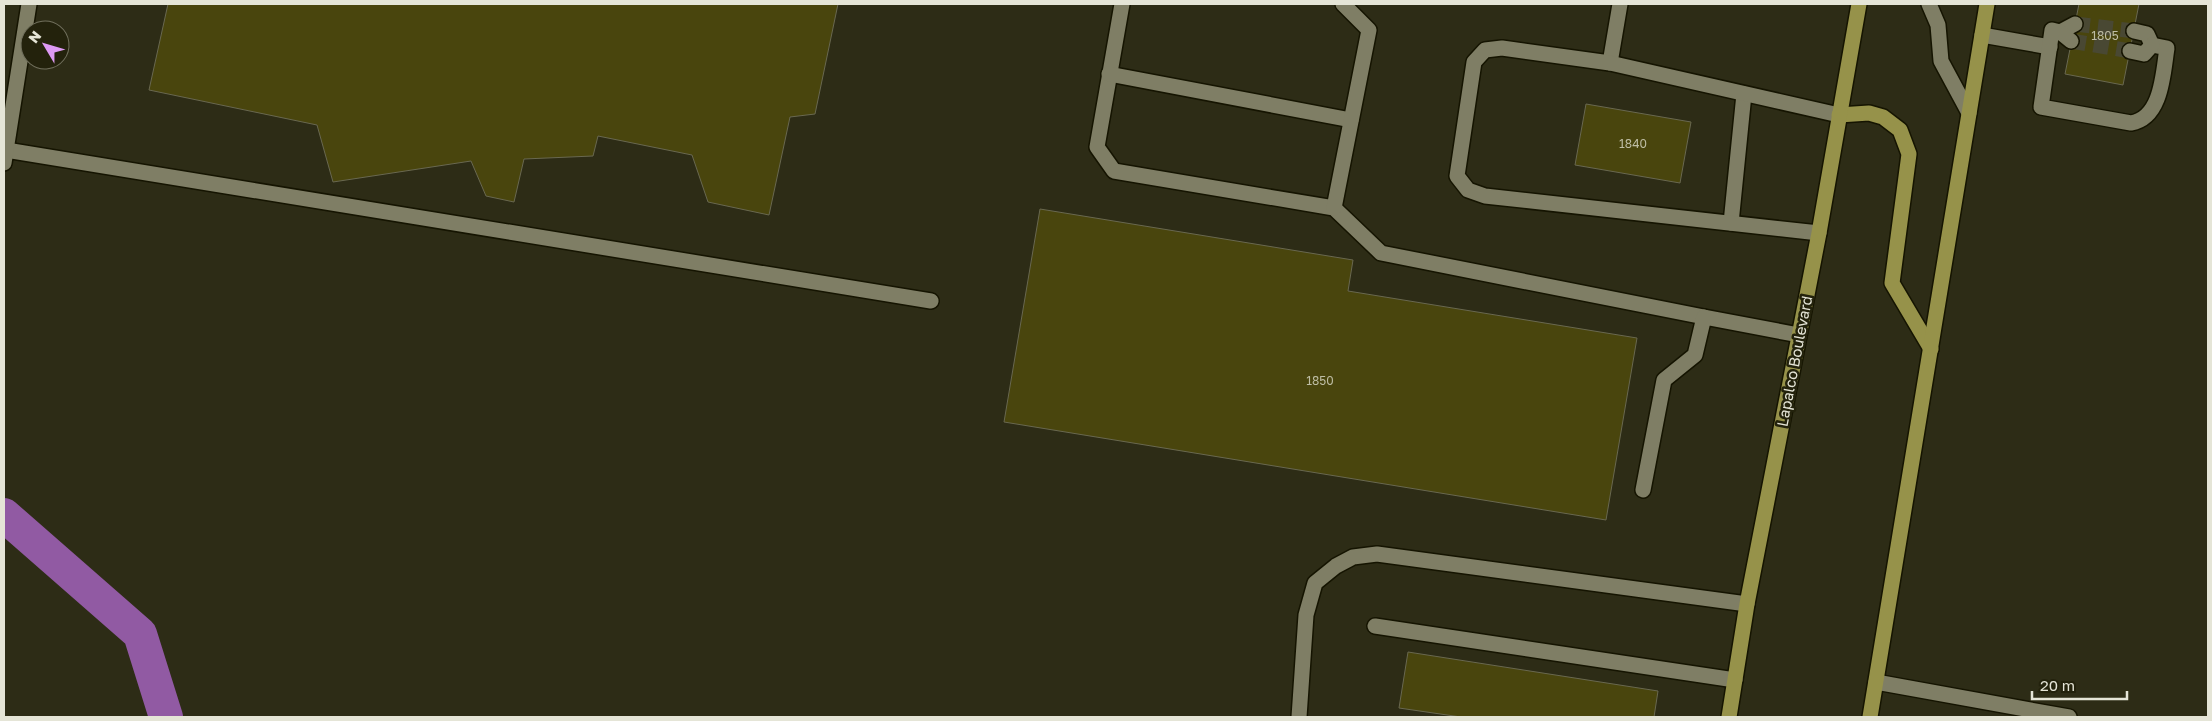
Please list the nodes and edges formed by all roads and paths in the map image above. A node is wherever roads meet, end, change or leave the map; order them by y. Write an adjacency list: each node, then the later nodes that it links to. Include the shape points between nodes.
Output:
1 (29, 4): 20 (street)
2 (1122, 4): 15 (street)
3 (1343, 4): 19 (street, via 1369,30)
4 (1620, 4): 14 (street)
5 (1859, 4): 18 (main road, Lapalco Boulevard)
6 (1929, 4): 17 (street, via 1938,24 1941,61)
7 (1987, 4): 10 (main road)
8 (2075, 24): 12 (street, via 2066,37 2052,30)
9 (2134, 31): 11 (street, via 2147,34)
10 (1982, 35): 12 (street); 17 (main road)
11 (2152, 45): 12 (street, via 2167,48 2157,98 2145,118 2131,123 2041,107); 13 (street, via 2144,54)
12 (2050, 47)
13 (2130, 51)
14 (1610, 63): 16 (street); 22 (street, via 1502,48 1485,50 1474,62 1457,176 1468,190 1485,196)
15 (1109, 74): 19 (street); 21 (street, via 1096,147 1114,171)
16 (1744, 94): 18 (street); 22 (street)
17 (1969, 113): 27 (main road)
18 (1840, 115): 23 (main road, Lapalco Boulevard); 27 (main road, via 1869,113 1883,117 1900,130 1909,154 1892,283)
19 (1351, 120): 21 (street)
20 (5, 157): 24 (street)
21 (1334, 208): 25 (street, via 1381,253)
22 (1731, 223): 23 (street)
23 (1819, 234): 26 (main road, Lapalco Boulevard)
24 (932, 301)
25 (1704, 317): 26 (street); 28 (street, via 1695,355 1664,380)
26 (1799, 335): 29 (main road, Lapalco Boulevard)
27 (1931, 349): 32 (main road)
28 (1644, 490)
29 (1746, 604): 31 (main road, Lapalco Boulevard); 34 (street, via 1377,554 1353,557 1315,583 1306,615)
30 (1375, 626): 31 (street)
31 (1735, 680): 35 (main road, Lapalco Boulevard)
32 (1876, 682): 33 (street); 36 (main road)
33 (2023, 713): 37 (street)
34 (1300, 717)
35 (1729, 717)
36 (1870, 717)
37 (2069, 717)

